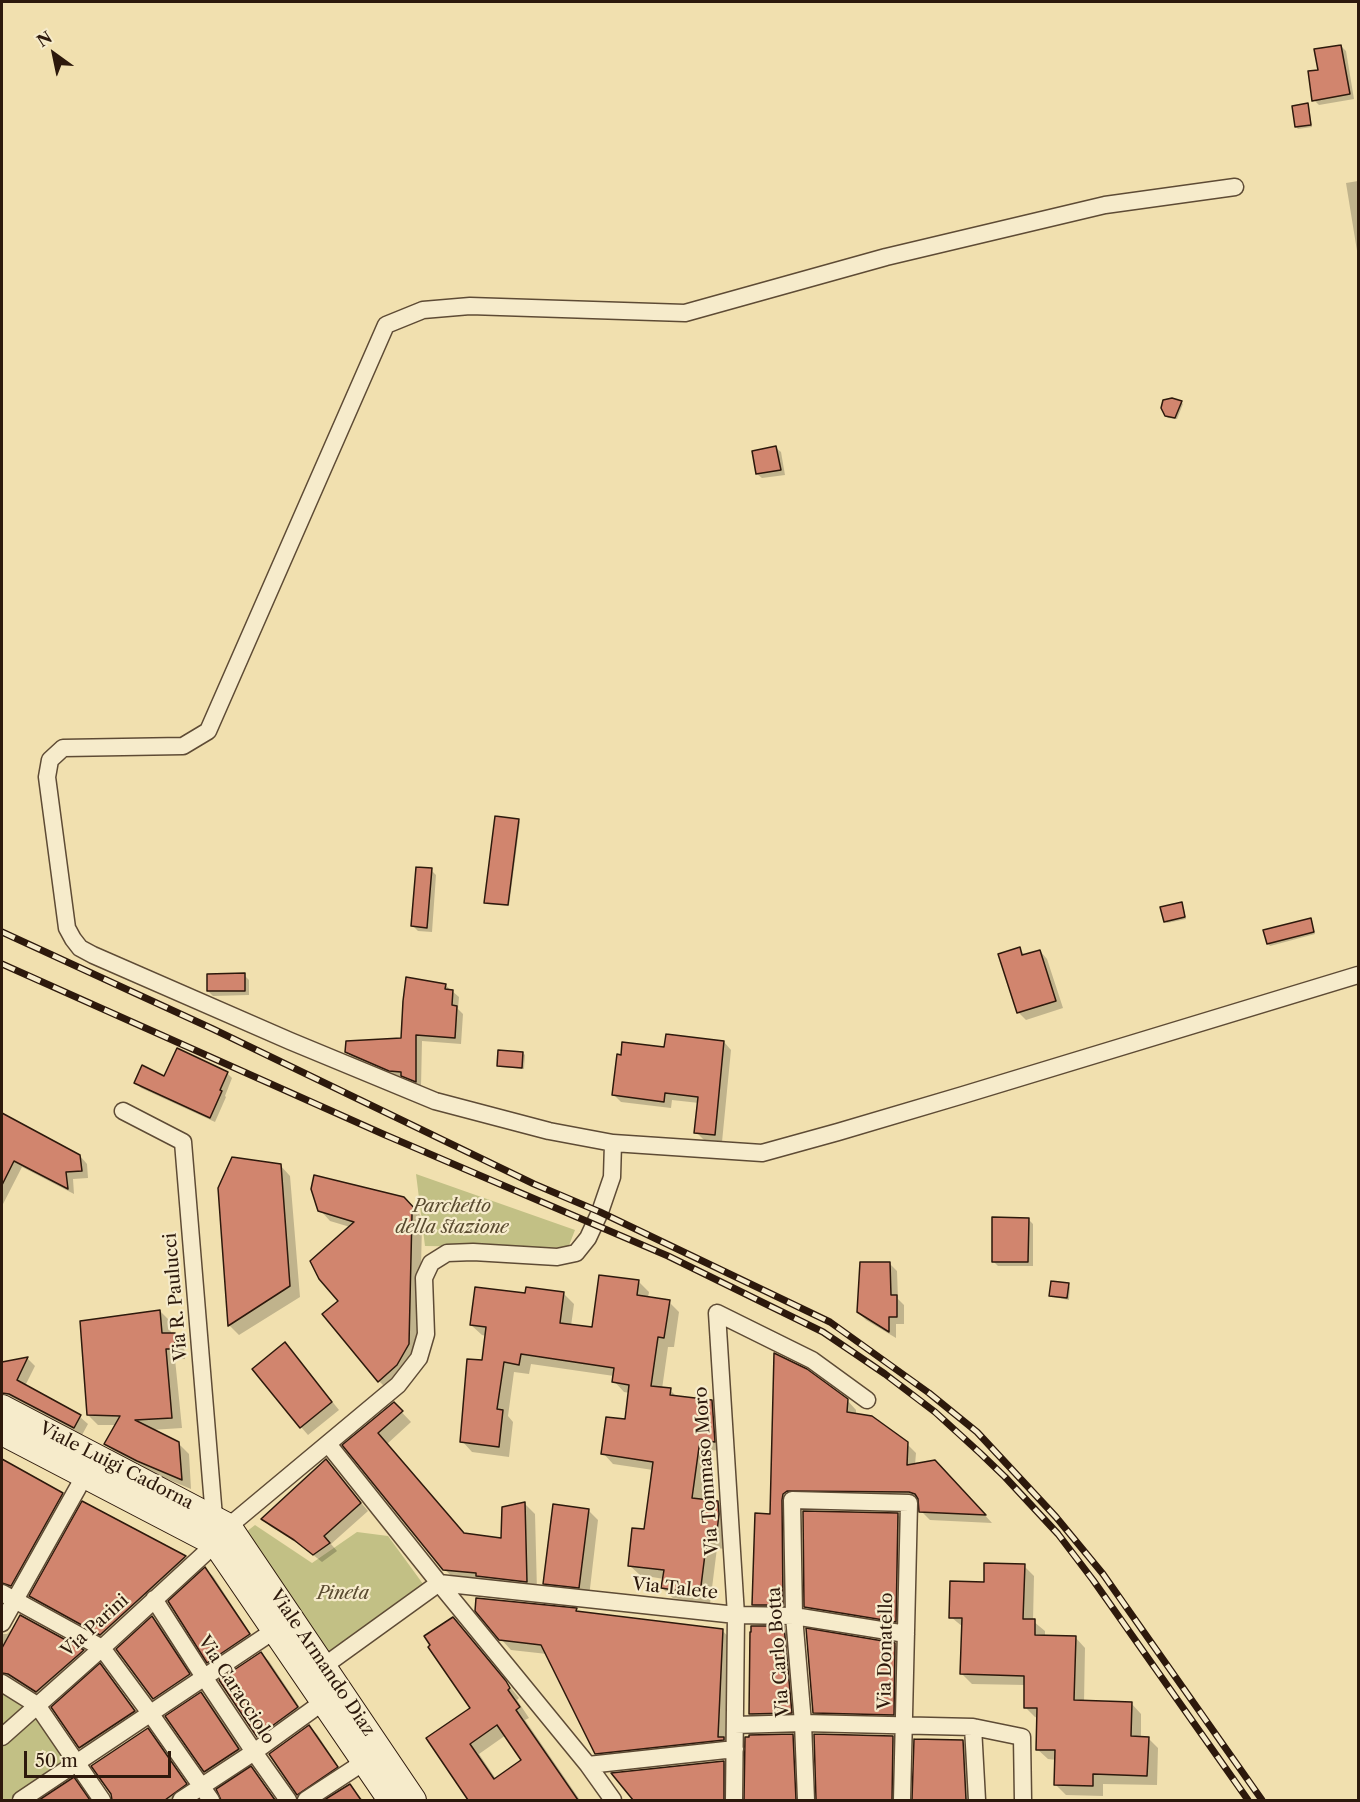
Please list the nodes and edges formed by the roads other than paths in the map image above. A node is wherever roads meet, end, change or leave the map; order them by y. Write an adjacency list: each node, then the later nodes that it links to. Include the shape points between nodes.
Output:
1 (1235, 187): 4 (street, via 1105,206 886,257 685,313 470,306 423,310 386,325 208,731 183,746 63,748 50,760 47,777 67,927 80,948 435,1101 549,1131)
2 (1359, 975): 4 (street, via 762,1153)
3 (123, 1111): 11 (street, Via R. Paulucci, via 183,1142)
4 (614, 1143): 8 (street, Via Parini, via 612,1177 600,1212 576,1253 557,1257 447,1253 431,1263 424,1278 426,1334 419,1358 398,1385)
5 (867, 1400): 15 (street, Via Tommaso Moro, via 812,1360 717,1313)
6 (2, 1407): 11 (main road, Viale Luigi Cadorna)
7 (2, 1432): 9 (main road, Viale Luigi Cadorna)
8 (328, 1444): 11 (street, Via Parini); 12 (street)
9 (85, 1475): 11 (main road, Viale Luigi Cadorna); 13 (street)
10 (909, 1503): 16 (street, Via Carlo Botta, via 792,1500); 19 (street, Via Donatello)
11 (219, 1529): 14 (street, Via Parini); 18 (main road); 21 (main road, Viale Armando Diaz)
12 (439, 1583): 15 (street, Via Talete); 21 (street); 36 (street)
13 (9, 1597): 17 (street); 20 (street)
14 (154, 1599): 20 (street, Via Parini); 22 (street, Via Caracciolo)
15 (736, 1615): 16 (street, Via Talete); 28 (street, Via Tommaso Moro)
16 (794, 1616): 19 (street, Via Talete); 27 (street, Via Carlo Botta)
17 (2, 1623)
18 (275, 1630): 22 (street); 24 (main road)
19 (906, 1634): 29 (street, Via Donatello)
20 (102, 1648): 25 (street, Via Parini); 26 (street)
21 (324, 1666): 44 (main road, Viale Armando Diaz)
22 (204, 1677): 26 (street); 33 (street, Via Caracciolo)
23 (2, 1683): 25 (street)
24 (324, 1702): 33 (street); 35 (main road)
25 (37, 1705): 31 (street, Via Parini); 34 (street)
26 (150, 1713): 34 (street); 37 (street)
27 (803, 1723): 28 (street); 29 (street); 47 (street, Via Carlo Botta)
28 (735, 1725): 32 (street, Via Tommaso Moro)
29 (905, 1726): 30 (street); 48 (street, Via Donatello)
30 (973, 1727): 49 (street); 50 (street, via 1022,1737)
31 (2, 1737)
32 (735, 1749): 36 (street); 46 (street, Via Tommaso Moro)
33 (254, 1752): 37 (street); 41 (street, Via Caracciolo)
34 (76, 1762): 38 (street); 39 (street)
35 (364, 1762): 42 (street); 43 (main road)
36 (588, 1766): 45 (street)
37 (206, 1794): 40 (street)
38 (21, 1800)
39 (102, 1800)
40 (181, 1800)
41 (288, 1800)
42 (306, 1800)
43 (390, 1800)
44 (414, 1800)
45 (613, 1800)
46 (734, 1800)
47 (806, 1800)
48 (902, 1800)
49 (977, 1800)
50 (1023, 1800)

